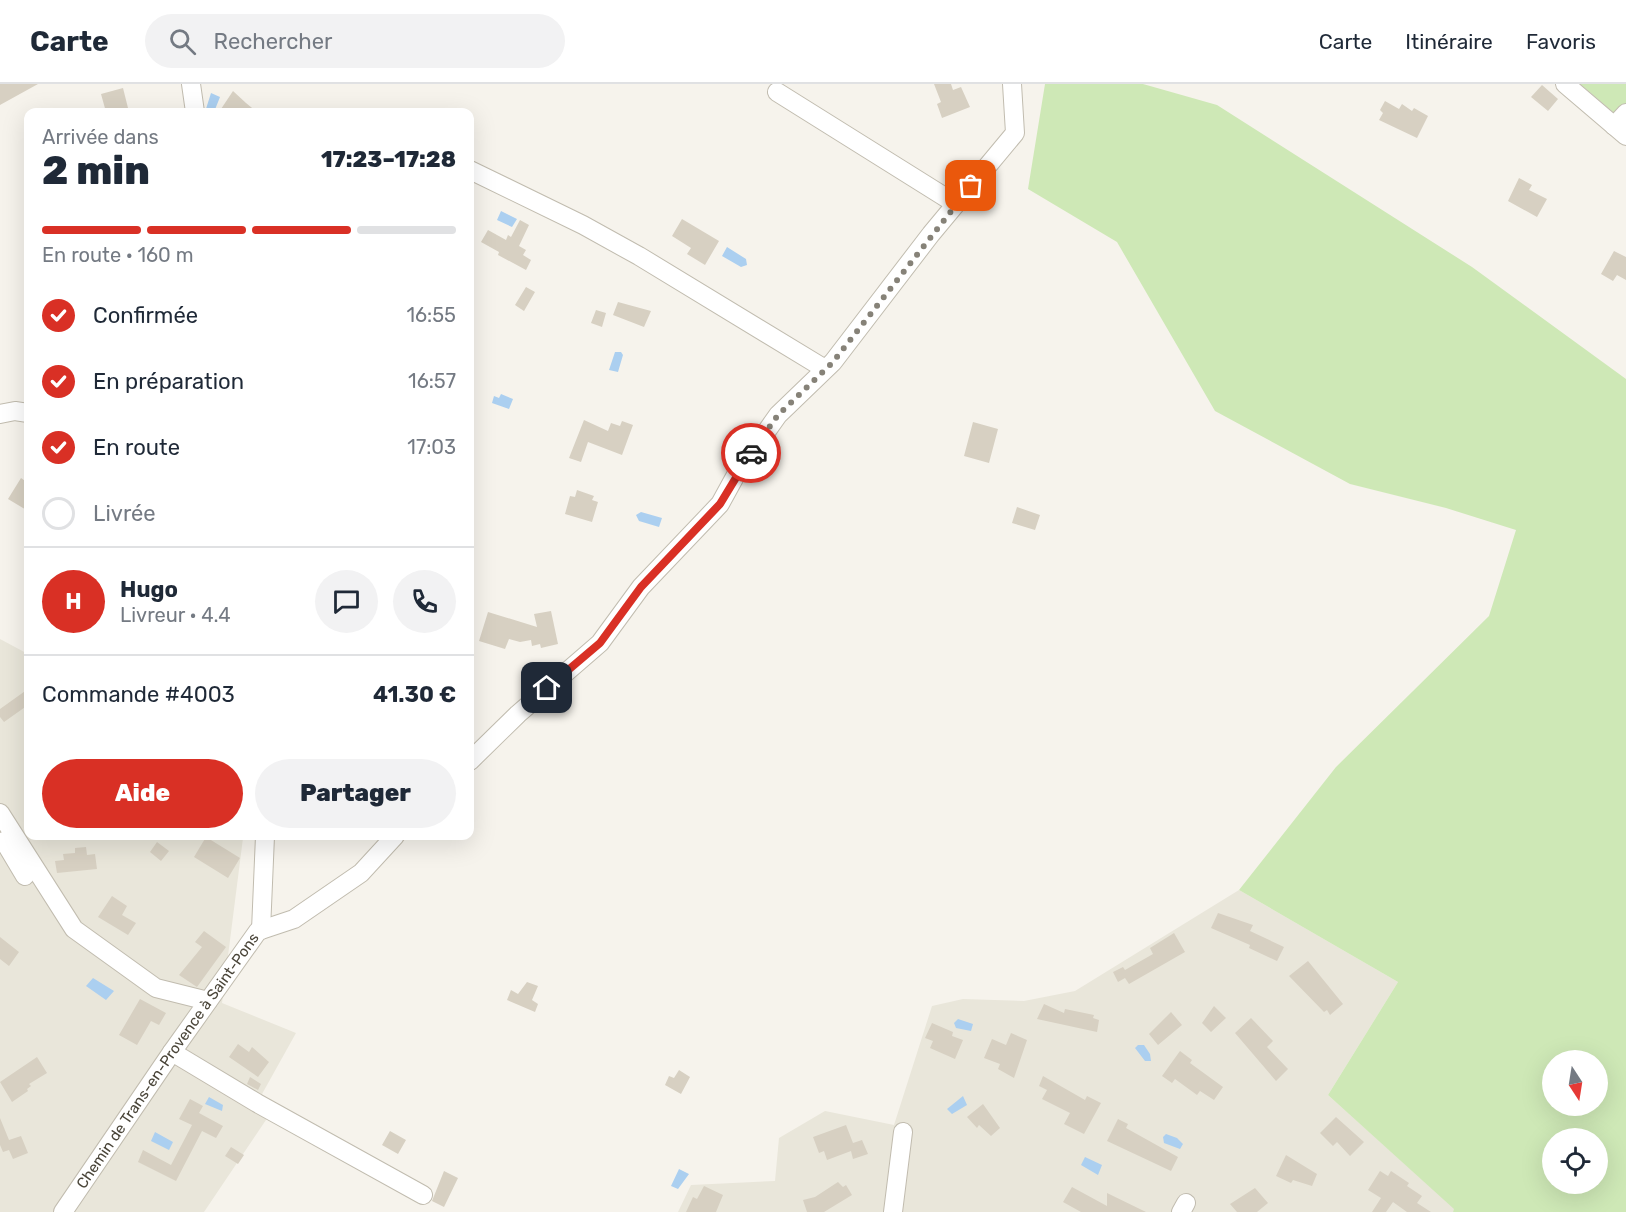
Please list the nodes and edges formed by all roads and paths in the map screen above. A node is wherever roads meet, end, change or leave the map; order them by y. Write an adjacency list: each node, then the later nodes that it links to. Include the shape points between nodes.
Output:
1 (191, 84): 5 (street)
2 (1012, 84): 8 (street, via 1015,133)
3 (1565, 84): 6 (street)
4 (777, 92): 8 (street)
5 (194, 108)
6 (1622, 125)
7 (474, 172): 9 (street, via 639,256)
8 (956, 204): 9 (street)
9 (825, 369): 12 (street, via 778,415 720,504 641,587 600,643)
10 (24, 412): 11 (street)
11 (0, 414)
12 (474, 757)
13 (0, 813): 19 (street, via 74,929 156,988)
14 (0, 835): 17 (street)
15 (264, 840): 18 (street)
16 (391, 840): 18 (street, Chemin de Trans-en-Provence à Saint-Pons, via 361,873 294,919)
17 (25, 876)
18 (261, 930): 19 (street, Chemin de Trans-en-Provence à Saint-Pons)
19 (208, 1001): 20 (street, Chemin de Trans-en-Provence à Saint-Pons)
20 (172, 1052): 22 (street); 23 (street, Chemin de Trans-en-Provence à Saint-Pons)
21 (903, 1132): 24 (street)
22 (423, 1195)
23 (63, 1212)
24 (893, 1212)

